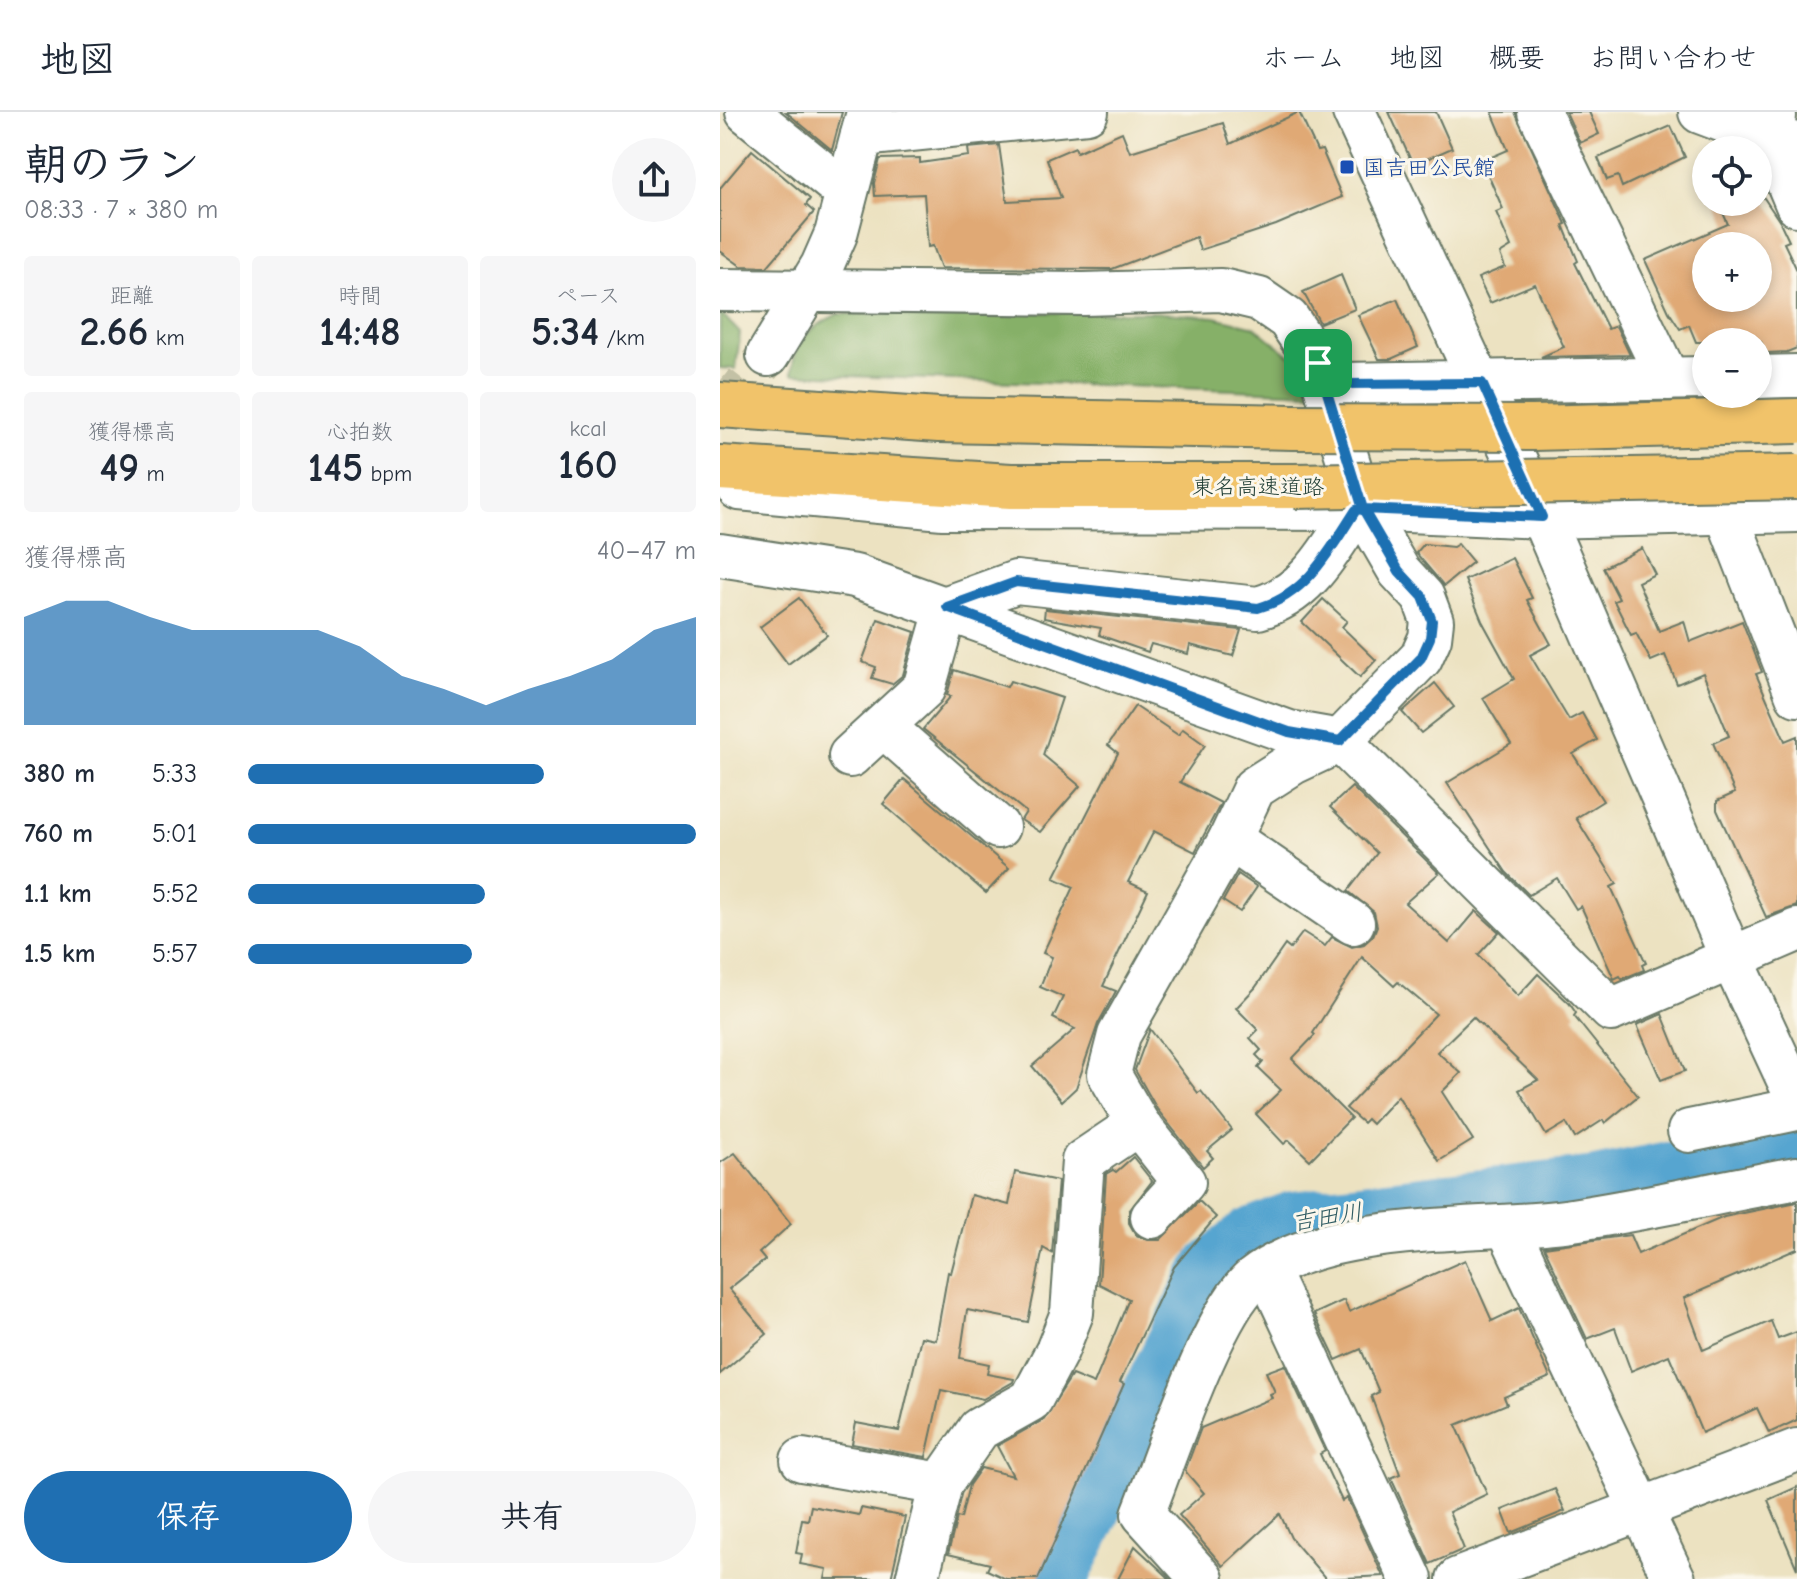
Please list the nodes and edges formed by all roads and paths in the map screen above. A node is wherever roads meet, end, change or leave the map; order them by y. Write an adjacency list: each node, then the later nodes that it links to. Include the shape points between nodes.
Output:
1 (747, 112): 8 (street)
2 (1087, 112): 6 (street)
3 (1354, 112): 17 (street)
4 (1539, 112): 16 (street)
5 (1700, 112): 7 (street)
6 (865, 123): 8 (street)
7 (1781, 131): 9 (street)
8 (846, 192): 11 (street, via 836,234)
9 (1797, 205)
10 (720, 290): 11 (street)
11 (803, 294): 12 (street); 13 (street, via 1221,290 1259,299 1288,319)
12 (768, 355)
13 (1318, 363): 17 (street, via 1341,384); 23 (street)
14 (1797, 376): 15 (street)
15 (1772, 377)
16 (1687, 378): 17 (street)
17 (1482, 383): 26 (street)
18 (720, 405): 19 (highway, bridge, via 939,420 1293,427)
19 (1797, 421)
20 (720, 468): 21 (highway, 東名高速道路, bridge, via 1011,486)
21 (1797, 477)
22 (720, 488): 23 (street, via 943,508)
23 (1359, 509): 26 (street); 28 (street, via 1318,569 1280,602 1258,608 1016,582); 31 (street, via 1399,571 1423,597 1432,621 1421,658)
24 (1797, 511): 25 (street)
25 (1726, 513): 26 (street); 29 (street)
26 (1542, 517): 37 (street)
27 (720, 555): 28 (street, via 855,576)
28 (947, 607): 30 (street, via 924,688); 31 (street, via 1289,732)
29 (1797, 695)
30 (883, 726): 32 (street); 33 (street)
31 (1340, 741): 34 (street, via 1254,788); 37 (street, via 1611,1010)
32 (850, 756)
33 (998, 827)
34 (1230, 839): 35 (street); 40 (street, via 1119,1035 1109,1074)
35 (1353, 923)
36 (1797, 930): 37 (street)
37 (1732, 959): 38 (street)
38 (1797, 1099)
39 (1797, 1109): 41 (street)
40 (1138, 1124): 43 (street, via 1184,1182); 48 (street, via 1083,1161 1072,1313 1031,1400 979,1429)
41 (1689, 1131)
42 (1797, 1178): 44 (street)
43 (1152, 1217)
44 (1507, 1226): 45 (street, via 1330,1242 1292,1254); 49 (street)
45 (1267, 1270): 51 (street, via 1251,1280 1215,1337 1143,1514); 52 (street)
46 (1797, 1450): 49 (street)
47 (802, 1460): 48 (street)
48 (941, 1484): 50 (street)
49 (1640, 1509): 53 (street); 54 (street)
50 (917, 1579)
51 (1202, 1579)
52 (1411, 1579)
53 (1458, 1579)
54 (1674, 1579)

